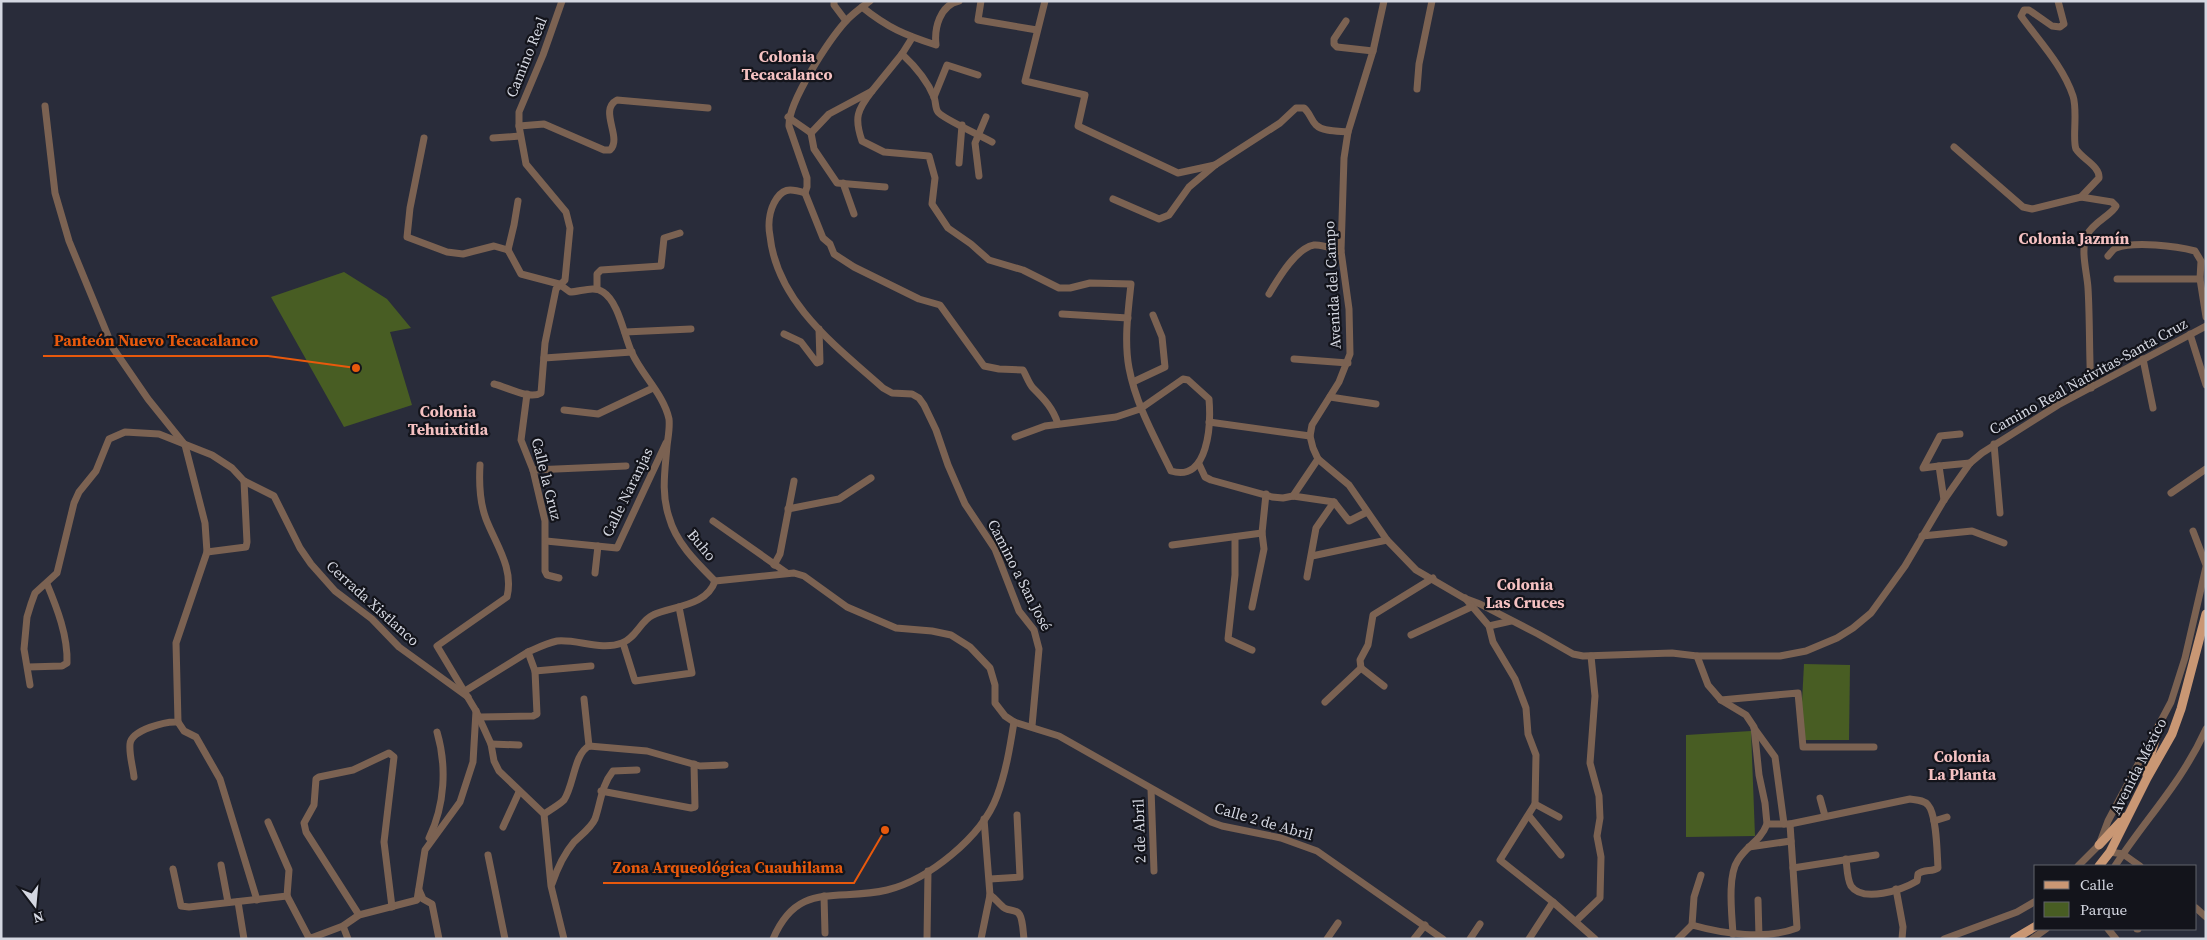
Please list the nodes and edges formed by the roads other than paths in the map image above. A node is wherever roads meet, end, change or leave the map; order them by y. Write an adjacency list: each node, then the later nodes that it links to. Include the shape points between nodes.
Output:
1 (562, 1): 26 (street, Camino Real, via 519,112)
2 (834, 1): 11 (street)
3 (870, 1): 10 (street)
4 (960, 1): 14 (street, via 953,3 940,16 936,45)
5 (981, 1): 13 (street, via 978,20)
6 (1046, 1): 13 (street)
7 (1384, 1): 15 (street, Avenida del Campo)
8 (1432, 1): 18 (street)
9 (2058, 1): 41 (street, via 2064,20 2060,28 2029,10 2024,10 2021,16 2066,80 2076,108 2075,145 2099,174)
10 (862, 7): 11 (street); 14 (street, via 880,22)
11 (846, 21): 23 (street, via 811,72)
12 (1346, 21): 15 (street, via 1334,44)
13 (1037, 30): 36 (street, via 1025,81 1086,96 1078,126 1178,173)
14 (912, 38): 16 (street)
15 (1373, 51): 27 (street, Avenida del Campo)
16 (902, 54): 19 (street); 20 (street, via 919,70)
17 (978, 75): 20 (street, via 947,65)
18 (1417, 90)
19 (872, 91): 28 (street, via 829,114); 56 (street, via 862,104 856,124 862,141 884,152 929,156 935,178 932,204 948,228 989,260 1023,270 1059,288 1090,283 1130,284)
20 (934, 98): 25 (street, via 937,111)
21 (45, 106): 87 (street, via 55,193 89,292 113,348)
22 (708, 108): 26 (street, via 617,100 609,113 613,144 610,150 544,124)
23 (788, 117): 28 (street); 40 (street, via 807,178)
24 (986, 117): 29 (street)
25 (962, 125): 29 (street); 35 (street)
26 (519, 126): 30 (street, Camino Real)
27 (1348, 132): 36 (street, via 1321,128 1304,108 1296,108 1280,123); 47 (street, Avenida del Campo)
28 (811, 133): 38 (street, via 814,149 837,183)
29 (978, 134): 33 (street); 37 (street)
30 (520, 136): 32 (street); 51 (street, Camino Real, via 526,164 566,212 570,228 565,280)
31 (424, 138): 46 (street, via 407,237 447,252 463,254 494,246)
32 (493, 138)
33 (992, 142)
34 (1954, 147): 41 (street, via 2023,207)
35 (959, 163)
36 (1214, 165): 42 (street, via 1189,186 1169,215 1159,220)
37 (979, 176)
38 (843, 183): 39 (street); 44 (street)
39 (885, 186)
40 (805, 193): 59 (street, Camino a San José, via 788,189 779,194 772,206 768,226 774,263 788,290); 81 (street, via 823,238 834,254 920,299 940,305 984,366 1023,370 1032,388 1053,410)
41 (2081, 198): 73 (street, via 2112,202 2116,206 2100,218 2087,235 2084,246)
42 (1113, 199)
43 (518, 201): 46 (street)
44 (854, 214)
45 (680, 233): 52 (street, via 664,238 661,266 601,270)
46 (508, 250): 51 (street, via 521,274)
47 (1341, 251): 53 (street, via 1316,245 1304,248); 68 (street, Avenida del Campo, via 1349,309)
48 (2108, 256): 50 (street, via 2114,248 2124,246 2174,245 2199,255)
49 (2117, 278): 50 (street)
50 (2200, 279): 57 (street)
51 (559, 284): 52 (street, via 570,292); 65 (street)
52 (597, 289): 61 (street, Buho, via 609,298)
53 (1269, 294)
54 (1062, 314): 56 (street)
55 (1153, 315): 69 (street, via 1162,337 1165,367)
56 (1128, 318): 69 (street, via 1129,368)
57 (2206, 318)
58 (2206, 326): 63 (street, Camino Real Nativitas-Santa Cruz)
59 (819, 328): 62 (street, via 820,362 817,363 801,342); 154 (street, Camino a San José, via 883,388 892,393 912,394 924,405 965,504 995,549 1019,611 1038,640)
60 (691, 329): 61 (street)
61 (625, 332): 64 (street, Buho)
62 (784, 334)
63 (2190, 334): 67 (street, Camino Real Nativitas-Santa Cruz); 71 (street)
64 (632, 352): 65 (street); 72 (street, Buho)
65 (544, 358): 74 (street, via 541,393)
66 (1294, 359): 68 (street)
67 (2143, 360): 73 (street, Camino Real Nativitas-Santa Cruz); 77 (street)
68 (1348, 363): 75 (street)
69 (1133, 382): 79 (street)
70 (494, 384): 74 (street)
71 (2206, 385)
72 (653, 388): 78 (street, via 598,414); 85 (street, Buho, via 669,419)
73 (2090, 388): 86 (street, Camino Real Nativitas-Santa Cruz)
74 (527, 394): 95 (street, Calle la Cruz, via 521,440)
75 (1330, 397): 76 (street); 83 (street, via 1312,425)
76 (1376, 404)
77 (2153, 408)
78 (564, 410)
79 (1140, 410): 80 (street, via 1183,380 1188,380 1208,399); 81 (street, via 1116,417); 90 (street, via 1171,471 1184,472)
80 (1209, 422): 83 (street); 90 (street)
81 (1058, 424): 84 (street)
82 (1960, 434): 93 (street, via 1940,436 1923,468)
83 (1310, 436): 88 (street)
84 (1015, 437)
85 (668, 438): 116 (street, Calle Naranjas, via 617,548); 126 (street, Buho, via 663,490 669,520 675,535)
86 (1994, 444): 89 (street, Camino Real Nativitas-Santa Cruz); 106 (street)
87 (185, 445): 97 (street, Cerrada Xistlanco, via 224,462); 117 (street, via 206,523); 127 (street, Cerrada Xistlanco, via 159,434 142,432 125,432 109,439 96,471 76,498 57,573)
88 (1318, 459): 101 (street); 105 (street, via 1349,485)
89 (1970, 463): 93 (street); 102 (street, Camino Real Nativitas-Santa Cruz)
90 (1199, 464): 100 (street, via 1205,478)
91 (480, 465): 147 (street, via 479,482 485,517 504,556 509,589 507,597 437,646)
92 (626, 466): 95 (street)
93 (1938, 466): 102 (street)
94 (2206, 469): 99 (street)
95 (533, 470): 113 (street, Calle la Cruz, via 545,521)
96 (871, 478): 104 (street, via 839,499)
97 (244, 481): 117 (street, via 246,547); 147 (street, Cerrada Xistlanco, via 274,496 300,548 335,591 372,619 399,647)
98 (794, 481): 104 (street)
99 (2171, 493)
100 (1266, 494): 101 (street, via 1283,498); 109 (street)
101 (1293, 496): 103 (street)
102 (1944, 500): 111 (street, Camino Real Nativitas-Santa Cruz)
103 (1334, 502): 105 (street, via 1349,521); 118 (street, via 1316,528)
104 (788, 509): 119 (street, via 780,554)
105 (1367, 512): 112 (street)
106 (2000, 513)
107 (714, 521): 119 (street)
108 (2193, 531): 120 (street)
109 (1262, 533): 110 (street); 130 (street, via 1264,549)
110 (1235, 536): 115 (street); 137 (street, via 1235,575 1228,639)
111 (1922, 536): 114 (street, via 1972,531); 140 (street, Camino Real Nativitas-Santa Cruz, via 1905,566 1871,612 1837,638 1806,651 1780,656)
112 (1387, 540): 118 (street); 125 (street, via 1416,570)
113 (546, 541): 116 (street, Calle Naranjas); 124 (street, Calle la Cruz, via 545,571 547,575)
114 (2004, 543)
115 (1172, 545)
116 (598, 546): 121 (street)
117 (207, 552): 152 (street, via 176,643)
118 (1312, 556): 123 (street)
119 (774, 565): 122 (street)
120 (2206, 566): 156 (street, via 2185,658)
121 (595, 572)
122 (787, 573): 126 (street, Buho); 153 (street, Buho, via 804,576 847,607 878,621 896,628 951,635 970,647 990,668 995,685 995,703)
123 (1307, 577)
124 (559, 578)
125 (1433, 578): 128 (street); 143 (street, via 1373,615)
126 (715, 581): 129 (street, via 701,598)
127 (47, 584): 142 (street, via 36,593 27,617 24,649); 142 (street, via 61,624 67,663)
128 (1464, 598): 131 (street); 133 (street, Camino Real Nativitas-Santa Cruz)
129 (679, 607): 136 (street, via 648,618); 136 (street, via 692,673 635,681)
130 (1252, 607)
131 (1472, 607): 134 (street); 135 (street)
132 (2206, 614): 167 (main road, Avenida México, via 2177,721)
133 (1511, 621): 134 (street); 139 (street, Camino Real Nativitas-Santa Cruz, via 1573,654)
134 (1489, 626): 172 (street, via 1493,642 1526,708 1528,734 1536,755)
135 (1412, 635)
136 (623, 643): 138 (street, via 557,641)
137 (1252, 650)
138 (528, 652): 144 (street); 147 (street)
139 (1591, 656): 140 (street, Camino Real Nativitas-Santa Cruz, via 1672,653); 223 (street, via 1595,696 1590,763 1599,796 1600,818 1596,836 1601,857 1601,883 1600,898)
140 (1697, 656): 149 (street, via 1708,685)
141 (591, 666): 144 (street)
142 (28, 667): 145 (street)
143 (1360, 668): 146 (street); 150 (street)
144 (536, 670): 151 (street, via 537,714)
145 (30, 685)
146 (1384, 686)
147 (466, 694): 151 (street)
148 (584, 699): 161 (street)
149 (1721, 700): 155 (street, via 1746,715); 162 (street, via 1798,693 1803,747)
150 (1326, 702)
151 (478, 714): 159 (street); 189 (street, via 473,762 460,802)
152 (178, 722): 166 (street, via 152,726 132,737); 213 (street, via 184,731 196,737 220,779)
153 (1014, 722): 154 (street, Calle 2 de Abril); 181 (street, via 997,798)
154 (1032, 726): 168 (street, Calle 2 de Abril, via 1067,741)
155 (1754, 727): 183 (street); 184 (street, via 1775,757)
156 (2159, 727): 167 (main road); 187 (street, via 2108,821)
157 (2206, 729): 191 (street, via 2178,782)
158 (437, 732): 189 (street, via 443,757 442,796)
159 (491, 744): 160 (street); 170 (street, via 494,761)
160 (518, 745)
161 (589, 746): 163 (street, via 647,751); 174 (street, via 580,754 563,801)
162 (1874, 747)
163 (694, 764): 164 (street); 169 (street, via 696,800 691,808)
164 (725, 765)
165 (636, 770): 169 (street, via 613,771)
166 (134, 777)
167 (2147, 778): 173 (main road, Avenida México)
168 (1151, 789): 204 (street, 2 de Abril); 226 (street, Calle 2 de Abril, via 1222,826 1281,838 1318,851)
169 (601, 791): 207 (street, via 594,820 572,844 558,866)
170 (519, 792): 174 (street); 185 (street)
171 (1820, 798): 177 (street)
172 (1535, 804): 176 (street); 178 (street)
173 (2130, 812): 187 (main road); 190 (main road, Avenida México)
174 (544, 814): 207 (street)
175 (1017, 815): 206 (street, via 1020,877)
176 (1529, 816): 193 (street); 217 (street, via 1500,860)
177 (1826, 816): 180 (street, via 1910,799 1927,803); 184 (street)
178 (1559, 817)
179 (1947, 817): 180 (street)
180 (1934, 818): 208 (street, via 1938,868 1922,871 1917,882)
181 (984, 819): 203 (street, via 971,837); 206 (street)
182 (268, 822): 211 (street, via 289,870)
183 (1767, 824): 184 (street); 188 (street, via 1763,835)
184 (1787, 824): 186 (street)
185 (503, 827)
186 (1791, 841): 188 (street); 201 (street)
187 (2099, 845): 197 (street)
188 (1749, 847): 232 (street, via 1737,861 1732,876)
189 (425, 850): 209 (street)
190 (2110, 852): 191 (street); 198 (main road, Avenida México)
191 (2123, 854): 199 (street); 200 (street)
192 (488, 855): 237 (street)
193 (1561, 855)
194 (1876, 855): 195 (street)
195 (1846, 859): 201 (street); 208 (street, via 1850,884 1860,894 1867,896)
196 (221, 864): 215 (street)
197 (2079, 865)
198 (2100, 865)
199 (2116, 865)
200 (2139, 865)
201 (1793, 868): 233 (street, via 1797,928)
202 (173, 870): 215 (street, via 181,906)
203 (928, 871): 212 (street, via 907,884 888,890); 240 (street)
204 (1154, 871)
205 (1701, 875): 227 (street, via 1694,897)
206 (990, 879): 210 (street)
207 (551, 886): 238 (street)
208 (1896, 889): 250 (street)
209 (419, 890): 219 (street, via 415,902); 236 (street, via 423,899 432,904)
210 (990, 895): 241 (street); 242 (street, via 1002,907 1020,915)
211 (287, 896): 213 (street); 228 (street, via 311,938)
212 (824, 896): 231 (street); 239 (street, via 803,901 793,908 780,922)
213 (257, 900): 216 (street)
214 (1758, 900): 233 (street)
215 (228, 902): 216 (street)
216 (238, 902): 234 (street)
217 (1553, 902): 223 (street); 247 (street)
218 (2034, 902): 251 (street, via 2017,912)
219 (392, 907): 221 (street); 221 (street, via 384,842 394,758 389,753 352,770 316,779 314,805 304,823 306,832)
220 (2197, 909): 222 (street)
221 (359, 915): 228 (street)
222 (2206, 918)
223 (1576, 921): 248 (street)
224 (1338, 923): 243 (street)
225 (1480, 924): 246 (street)
226 (1425, 925): 244 (street); 245 (street, Calle 2 de Abril)
227 (1692, 925): 232 (street); 249 (street)
228 (343, 926): 235 (street)
229 (2034, 927): 252 (main road)
230 (2045, 930): 253 (street)
231 (825, 933)
232 (1732, 934): 233 (street)
233 (1759, 937)
234 (244, 939)
235 (348, 939)
236 (439, 939)
237 (504, 939)
238 (564, 939)
239 (773, 939)
240 (928, 939)
241 (981, 939)
242 (1024, 939)
243 (1327, 939)
244 (1414, 939)
245 (1443, 939)
246 (1470, 939)
247 (1528, 939)
248 (1595, 939)
249 (1678, 939)
250 (1902, 939)
251 (1944, 939)
252 (2014, 939)
253 (2032, 939)

